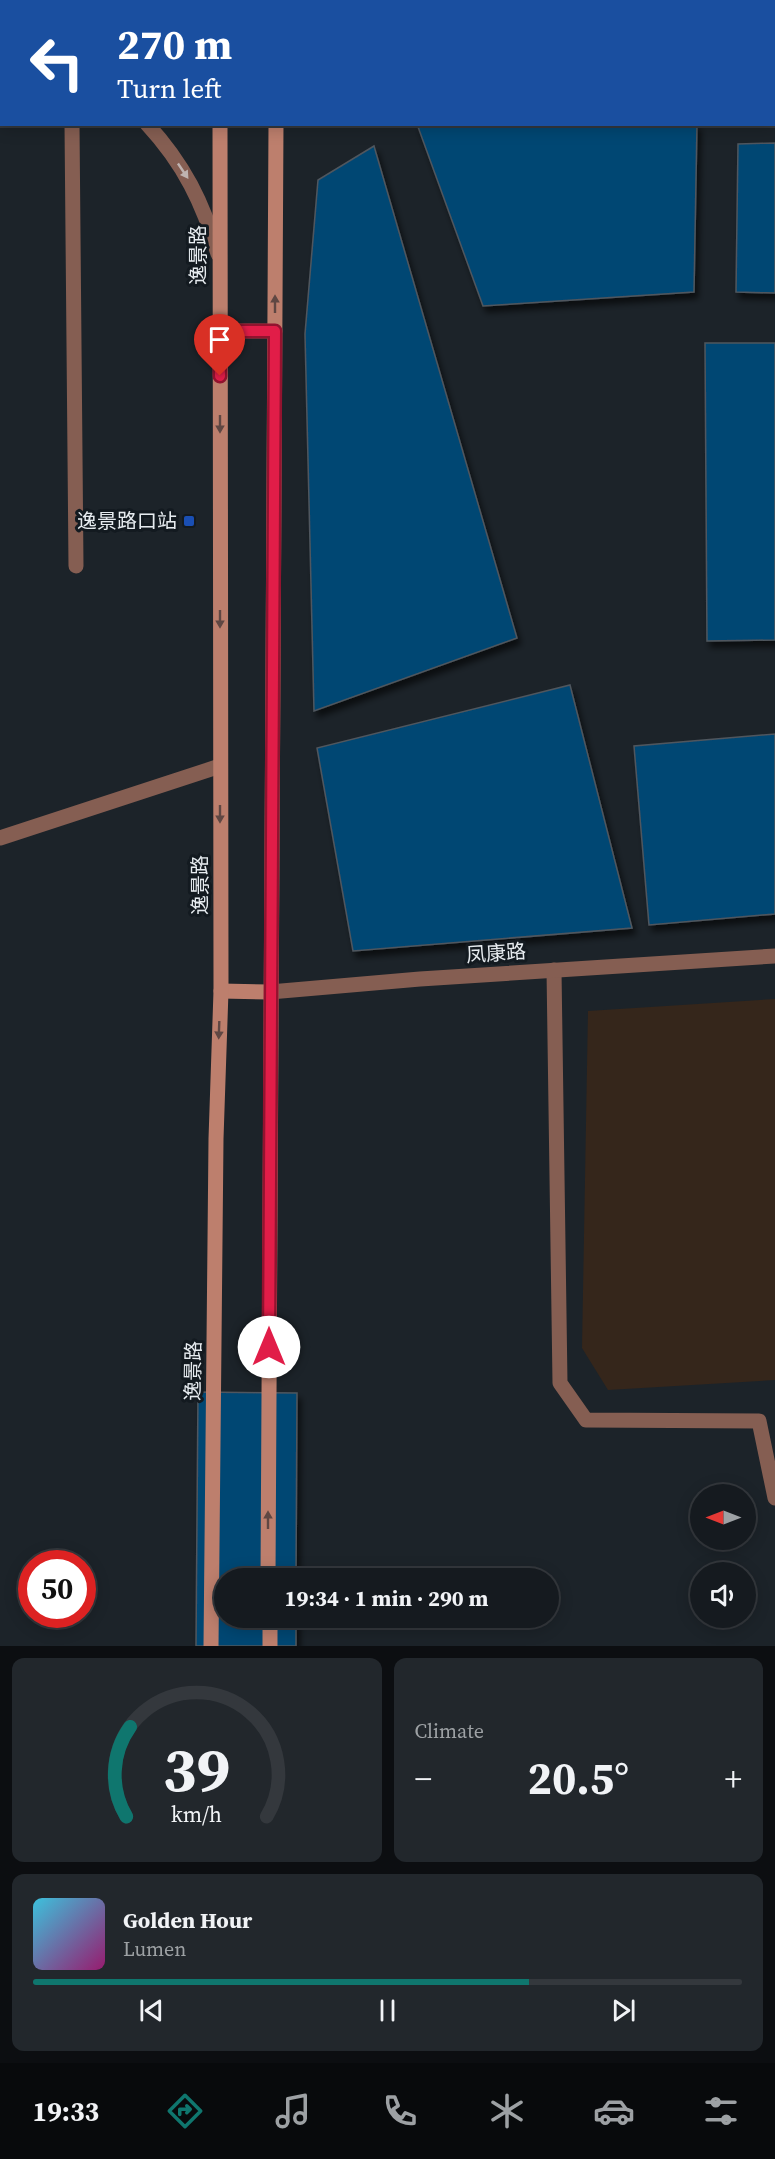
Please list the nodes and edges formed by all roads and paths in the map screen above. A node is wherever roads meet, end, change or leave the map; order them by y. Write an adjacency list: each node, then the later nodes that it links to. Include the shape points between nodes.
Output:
1 (72, 126): 8 (street)
2 (149, 126): 5 (street, one-way to 5, via 193,186)
3 (219, 126): 5 (main road, 逸景路)
4 (276, 126): 7 (main road, one-way to 4)
5 (219, 261): 6 (main road, 逸景路)
6 (219, 331): 7 (street); 9 (main road, 逸景路, one-way to 9)
7 (275, 331): 14 (main road)
8 (76, 566)
9 (220, 766): 10 (street); 13 (main road, 逸景路, one-way to 13)
10 (0, 838)
11 (775, 956): 12 (street, 凤康路)
12 (554, 970): 14 (street, 凤康路); 15 (street, via 560,1383 586,1420 759,1421)
13 (221, 990): 14 (main road, 凤康路); 18 (main road, 逸景路, one-way to 18)
14 (270, 992): 16 (main road, one-way to 14)
15 (775, 1498)
16 (268, 1568)
17 (270, 1628): 19 (main road)
18 (211, 1646)
19 (270, 1646)

